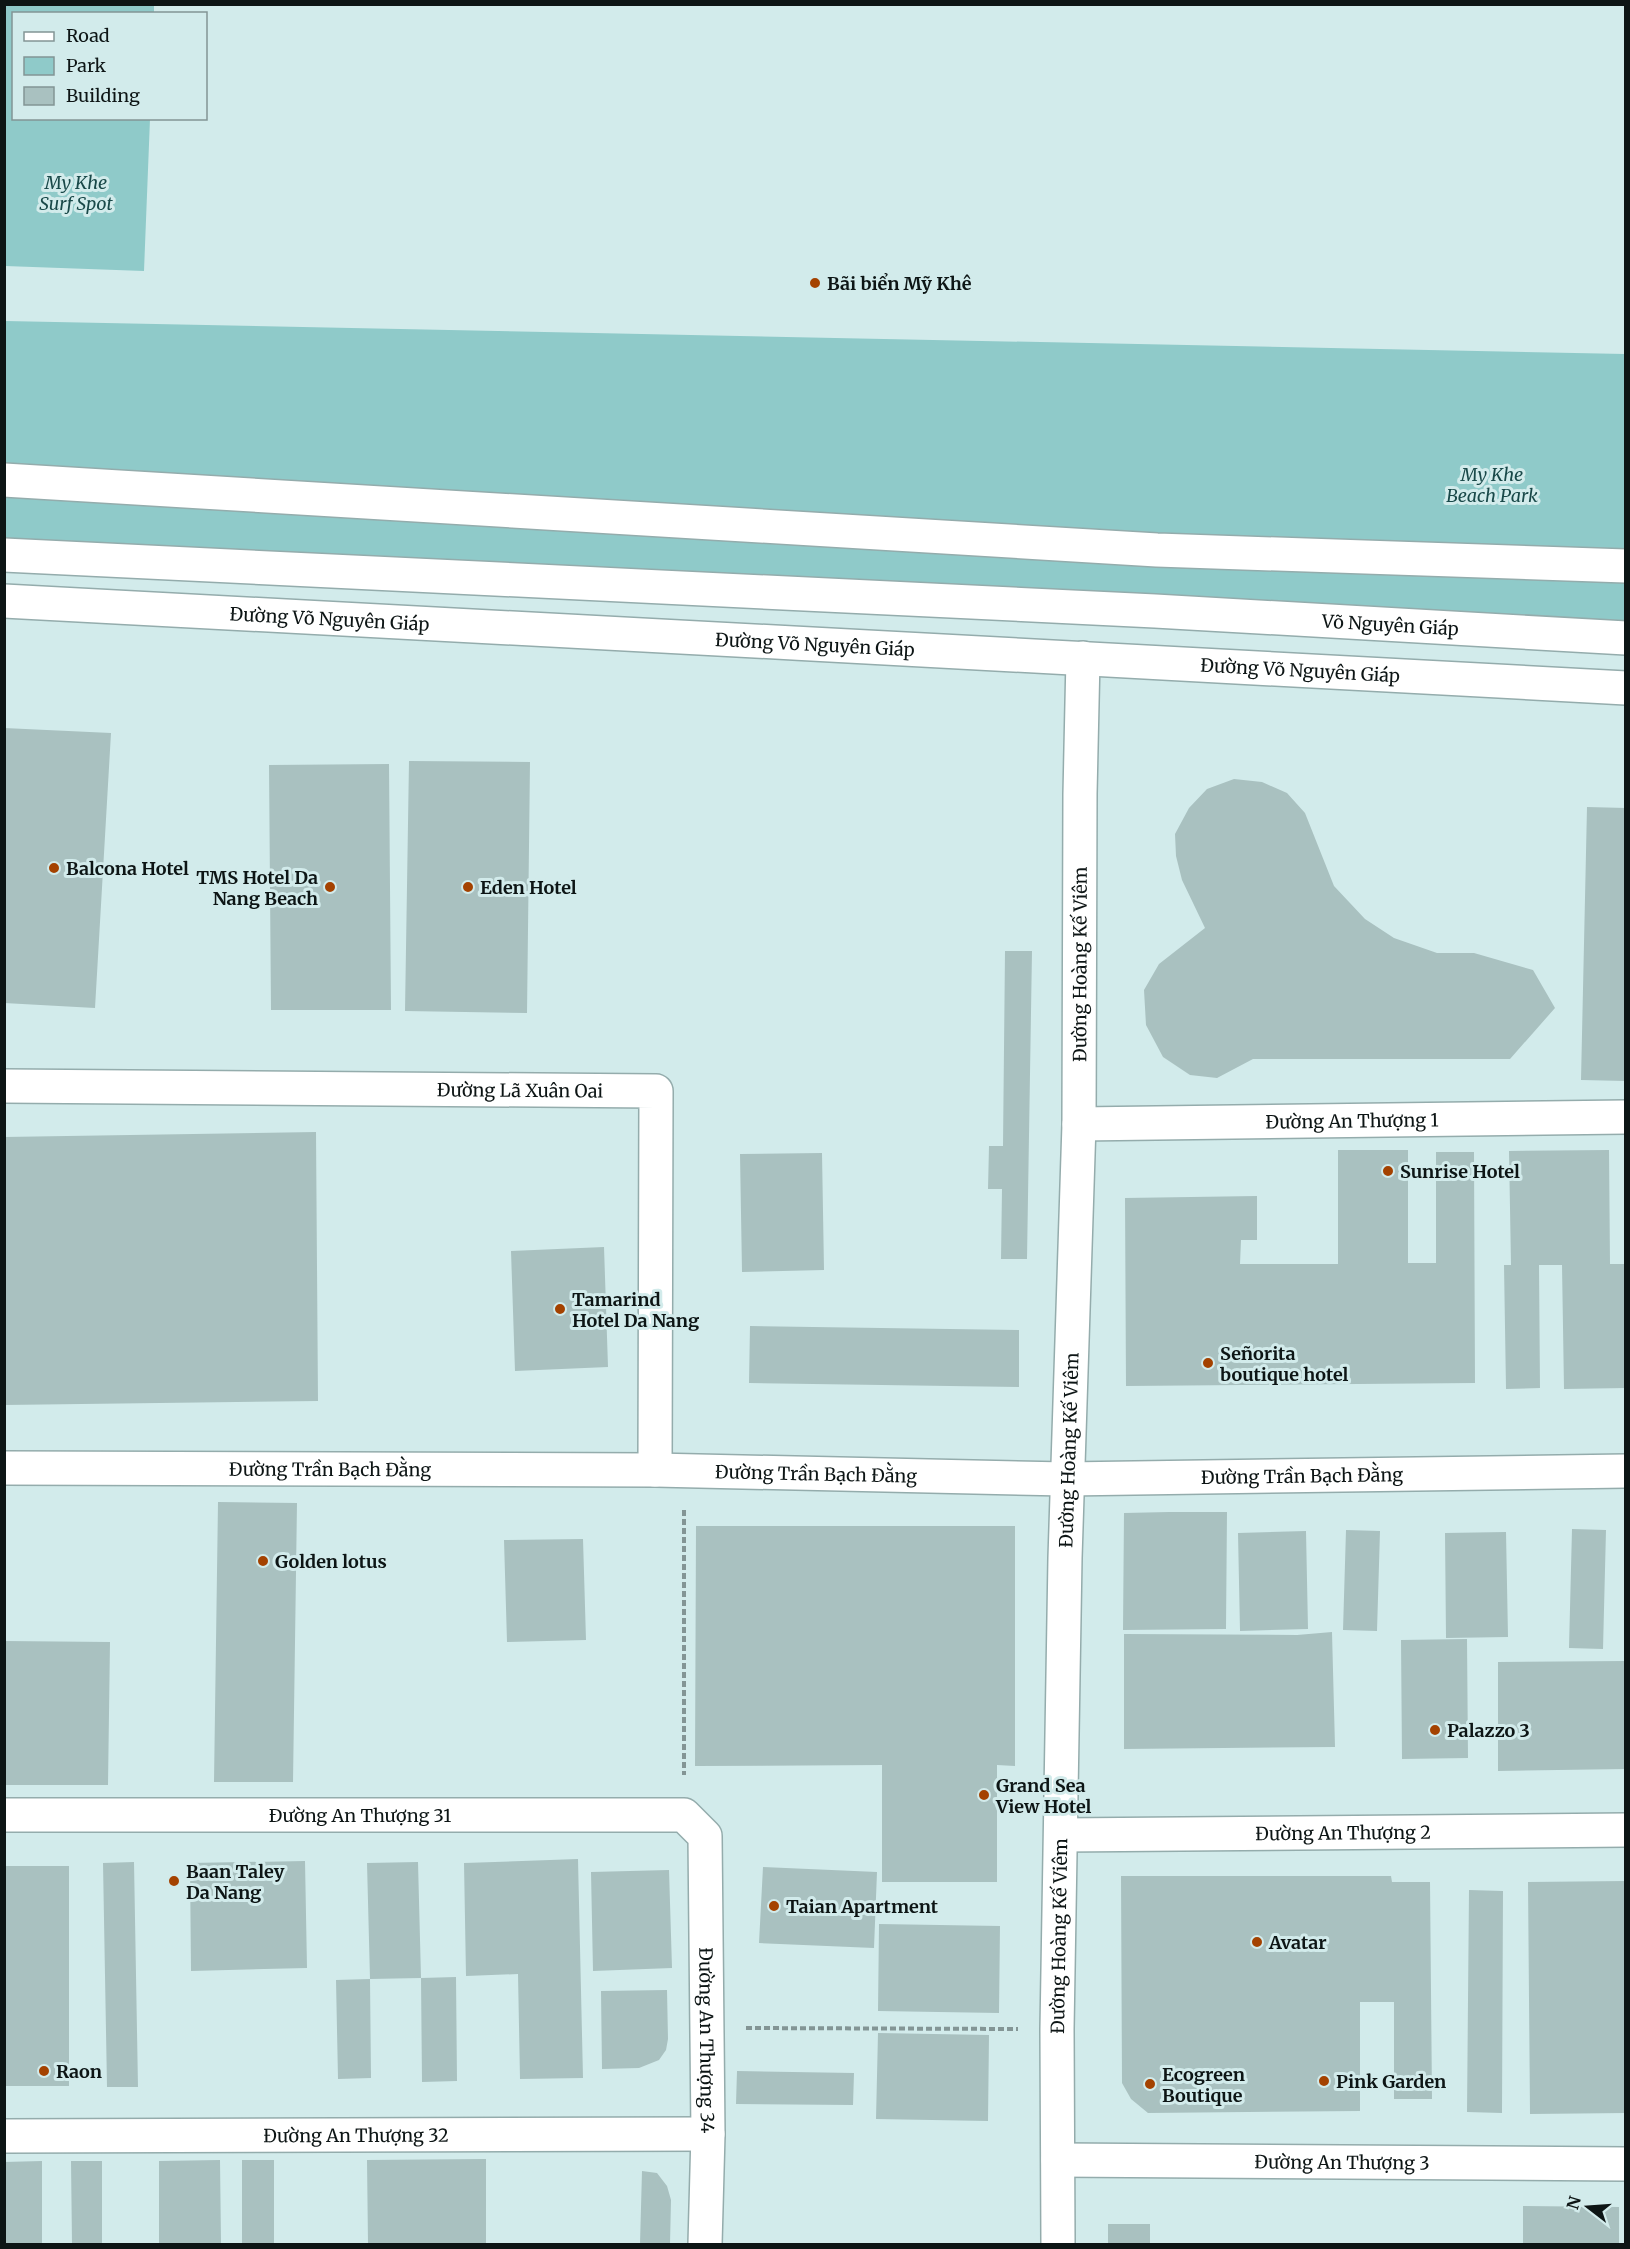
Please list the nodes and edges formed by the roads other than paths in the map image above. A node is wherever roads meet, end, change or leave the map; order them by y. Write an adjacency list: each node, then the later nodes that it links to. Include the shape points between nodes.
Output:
1 (4, 480): 3 (street, via 1157,550)
2 (4, 555): 5 (street)
3 (1626, 566)
4 (4, 601): 7 (street, Đường Võ Nguyên Giáp)
5 (1084, 607): 6 (street, Võ Nguyên Giáp); 7 (street, Đường Hoàng Kế Viêm)
6 (1626, 638)
7 (1083, 658): 8 (street, Đường Võ Nguyên Giáp); 11 (street, Đường Hoàng Kế Viêm)
8 (1626, 688)
9 (4, 1086): 13 (street, Đường Lã Xuân Oai, via 656,1091)
10 (1626, 1117): 11 (street, Đường An Thượng 1)
11 (1079, 1124): 15 (street, Đường Hoàng Kế Viêm)
12 (4, 1468): 13 (street, Đường Trần Bạch Đằng)
13 (655, 1470): 15 (street, Đường Trần Bạch Đằng)
14 (1626, 1471): 15 (street, Đường Trần Bạch Đằng)
15 (1066, 1479): 19 (street, Đường Hoàng Kế Viêm)
16 (4, 1815): 17 (street, Đường An Thượng 31)
17 (695, 1826): 20 (street, Đường An Thượng 34, via 707,2028)
18 (1626, 1830): 19 (street, Đường An Thượng 2)
19 (1061, 1834): 22 (street, Đường Hoàng Kế Viêm)
20 (708, 2134): 21 (street, Đường An Thượng 32); 24 (street, Đường An Thượng 34)
21 (4, 2136)
22 (1058, 2160): 23 (street, Đường An Thượng 3); 25 (street, Đường Hoàng Kế Viêm)
23 (1626, 2164)
24 (705, 2244)
25 (1058, 2244)

